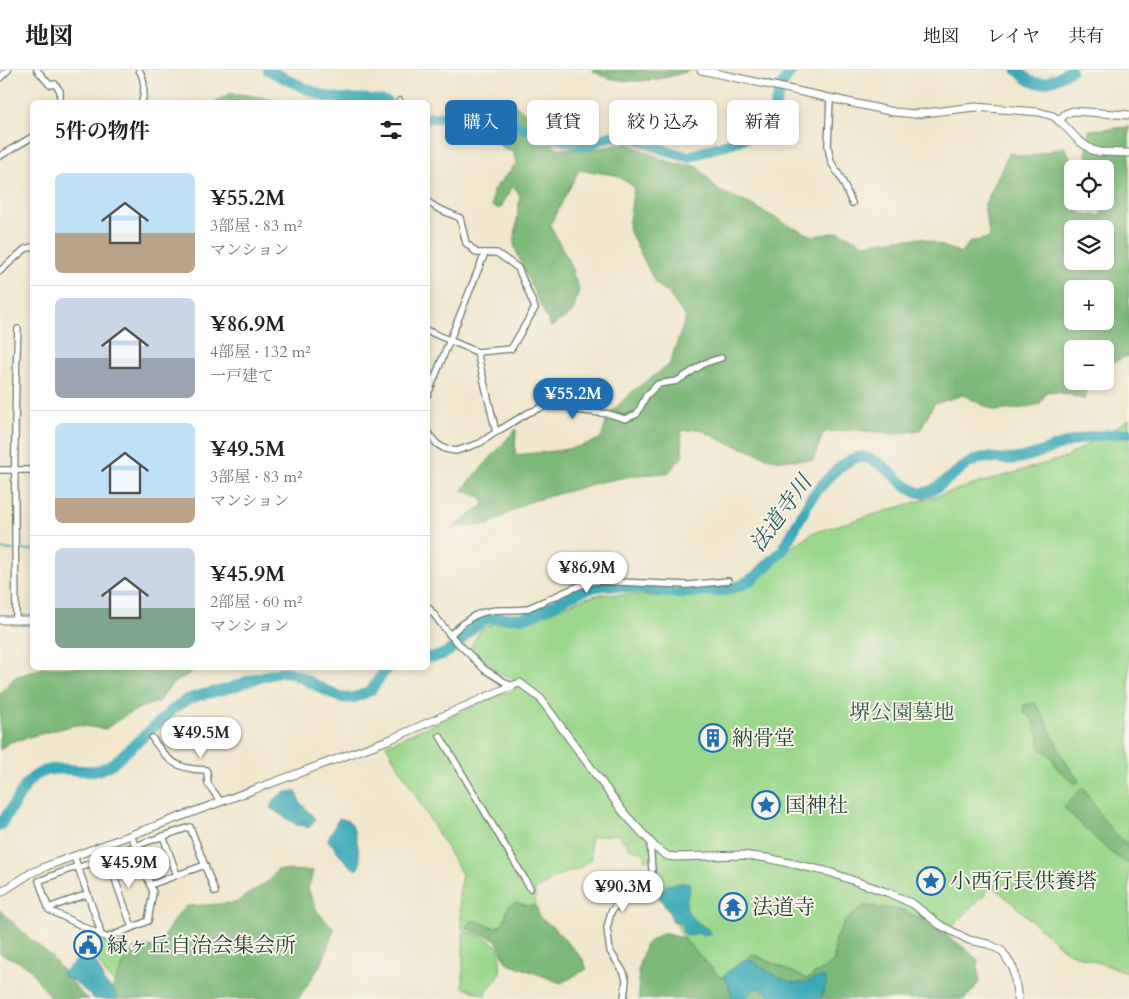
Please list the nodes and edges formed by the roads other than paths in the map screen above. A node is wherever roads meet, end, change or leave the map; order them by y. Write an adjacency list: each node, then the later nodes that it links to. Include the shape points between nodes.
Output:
1 (8, 70): 5 (street)
2 (37, 70): 7 (street, via 50,85 55,84 60,90)
3 (139, 70): 8 (street, via 144,84)
4 (701, 70): 6 (street)
5 (0, 78)
6 (830, 98): 10 (street, via 894,112 916,114 975,107 1039,112); 15 (street, via 830,162)
7 (60, 100)
8 (142, 100)
9 (1129, 115): 10 (street, via 1073,111)
10 (1059, 121): 12 (street, via 1092,150)
11 (30, 139): 13 (street)
12 (1129, 153)
13 (0, 156)
14 (430, 203): 17 (street, via 460,218 466,243 477,253)
15 (852, 203)
16 (30, 248): 18 (street)
17 (485, 253): 21 (street); 22 (street, via 497,253 518,268 535,308 511,349)
18 (0, 271)
19 (18, 329): 28 (street)
20 (430, 332): 21 (street)
21 (450, 341): 22 (street); 24 (street)
22 (477, 352): 25 (street)
23 (720, 358): 25 (street, via 705,363 677,381 658,384 646,396 636,414 624,419 576,410 555,402)
24 (430, 389)
25 (496, 432): 26 (street, via 480,443 456,451 445,449)
26 (430, 435)
27 (0, 470): 28 (street)
28 (14, 470): 29 (street); 33 (street)
29 (30, 470)
30 (728, 582): 35 (street, via 688,585 595,581 526,608 479,613 466,620)
31 (430, 610): 35 (street)
32 (0, 620): 33 (street)
33 (16, 620): 34 (street)
34 (30, 620)
35 (451, 636): 36 (street, via 484,669)
36 (511, 686): 39 (street, via 390,739); 42 (street, via 520,683 540,698 624,813)
37 (440, 736): 50 (street)
38 (152, 738): 39 (street, via 167,759 194,770 206,770 208,784)
39 (221, 802): 40 (street)
40 (131, 835): 43 (street); 44 (street)
41 (164, 836): 43 (street); 46 (street, via 190,827); 48 (street)
42 (650, 842): 57 (street, via 651,879 643,888 619,901 611,912 607,928 610,952 626,980); 58 (street, via 668,856 767,858 829,872 889,893 913,904 940,926 1002,951 1013,968)
43 (135, 846): 45 (street); 49 (street)
44 (74, 856): 47 (street); 52 (street, via 31,874)
45 (107, 857): 47 (street); 55 (street)
46 (204, 865): 48 (street); 51 (street)
47 (78, 867): 53 (street); 54 (street, via 39,881)
48 (178, 875): 49 (street)
49 (150, 884): 55 (street, via 153,892 148,921)
50 (530, 888)
51 (214, 892)
52 (0, 893)
53 (88, 894): 54 (street); 56 (street)
54 (48, 908): 56 (street)
55 (132, 927): 56 (street, via 107,938)
56 (101, 935)
57 (624, 999)
58 (1018, 999)

